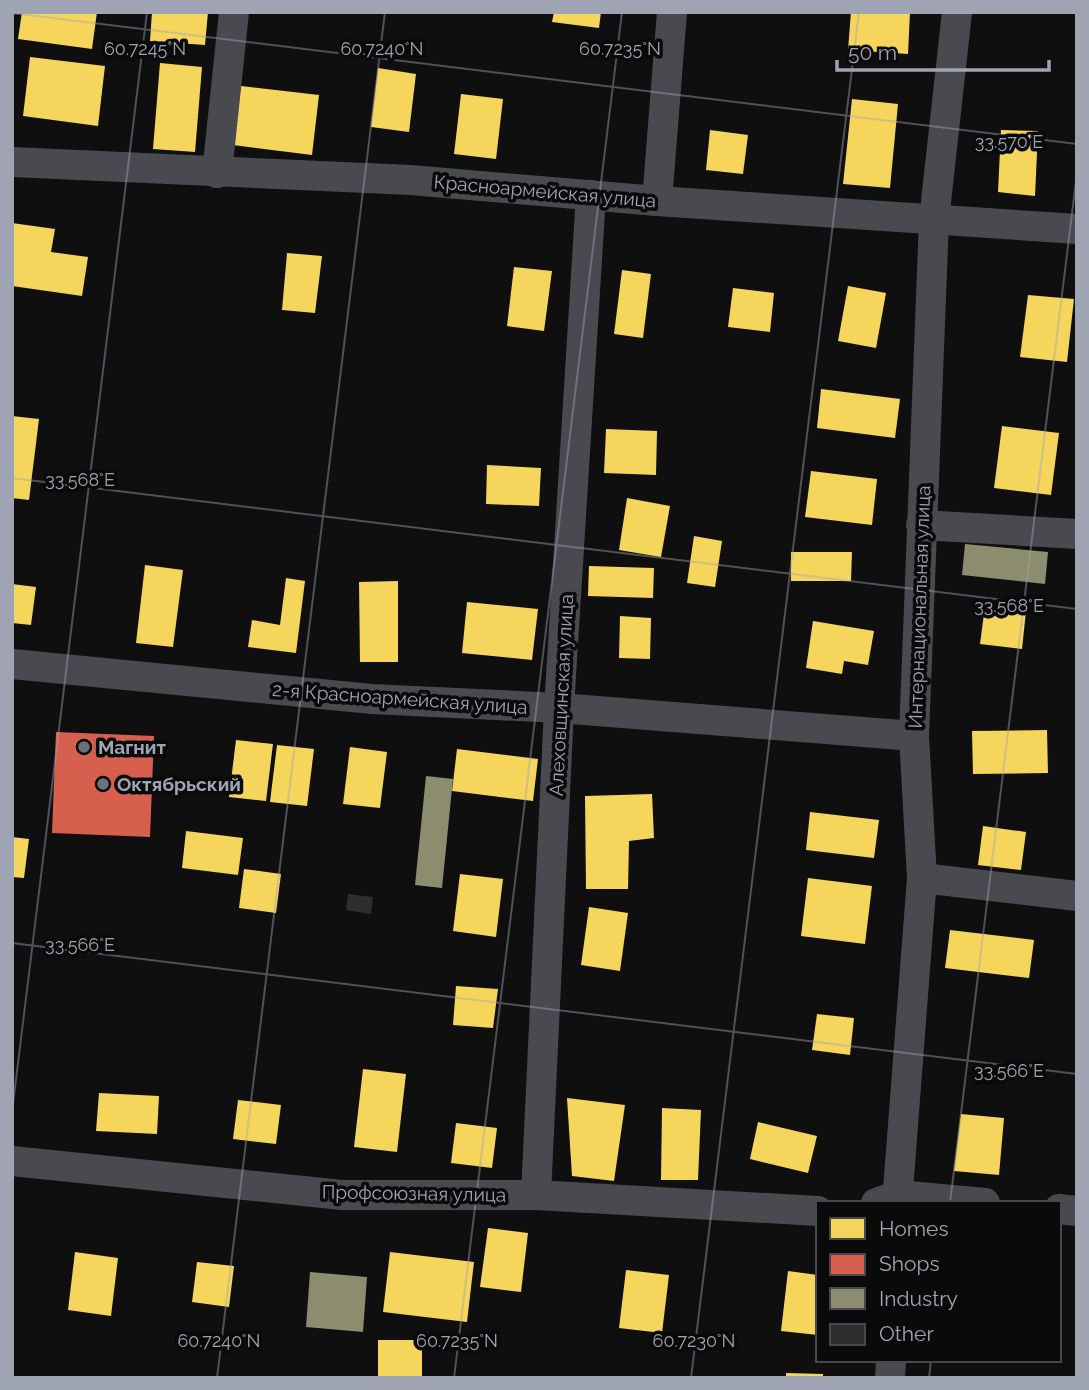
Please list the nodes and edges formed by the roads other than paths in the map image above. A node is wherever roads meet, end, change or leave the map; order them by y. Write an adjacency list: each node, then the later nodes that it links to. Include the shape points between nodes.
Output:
1 (234, 12): 5 (street)
2 (672, 12): 7 (street)
3 (957, 12): 8 (street, Интернациональная улица)
4 (12, 162): 5 (street, Красноармейская улица)
5 (217, 173): 6 (street, Красноармейская улица, via 411,180)
6 (591, 195): 7 (street, Красноармейская улица); 13 (street, Алеховщинская улица)
7 (657, 201): 8 (street, Красноармейская улица)
8 (934, 220): 9 (street, Красноармейская улица); 10 (street, Интернациональная улица)
9 (1077, 229)
10 (921, 525): 11 (street); 14 (street, Интернациональная улица)
11 (1077, 534)
12 (12, 664): 13 (street, 2-я Красноармейская улица, via 372,699)
13 (559, 708): 14 (street, 2-я Красноармейская улица); 18 (street, Алеховщинская улица)
14 (914, 736): 15 (street, Интернациональная улица)
15 (922, 878): 16 (street); 19 (street, Интернациональная улица)
16 (1077, 896)
17 (12, 1161): 18 (street, Профсоюзная улица, via 342,1195)
18 (536, 1195): 21 (street, Профсоюзная улица)
19 (890, 1200): 20 (street)
20 (922, 1201)
21 (816, 1211)

